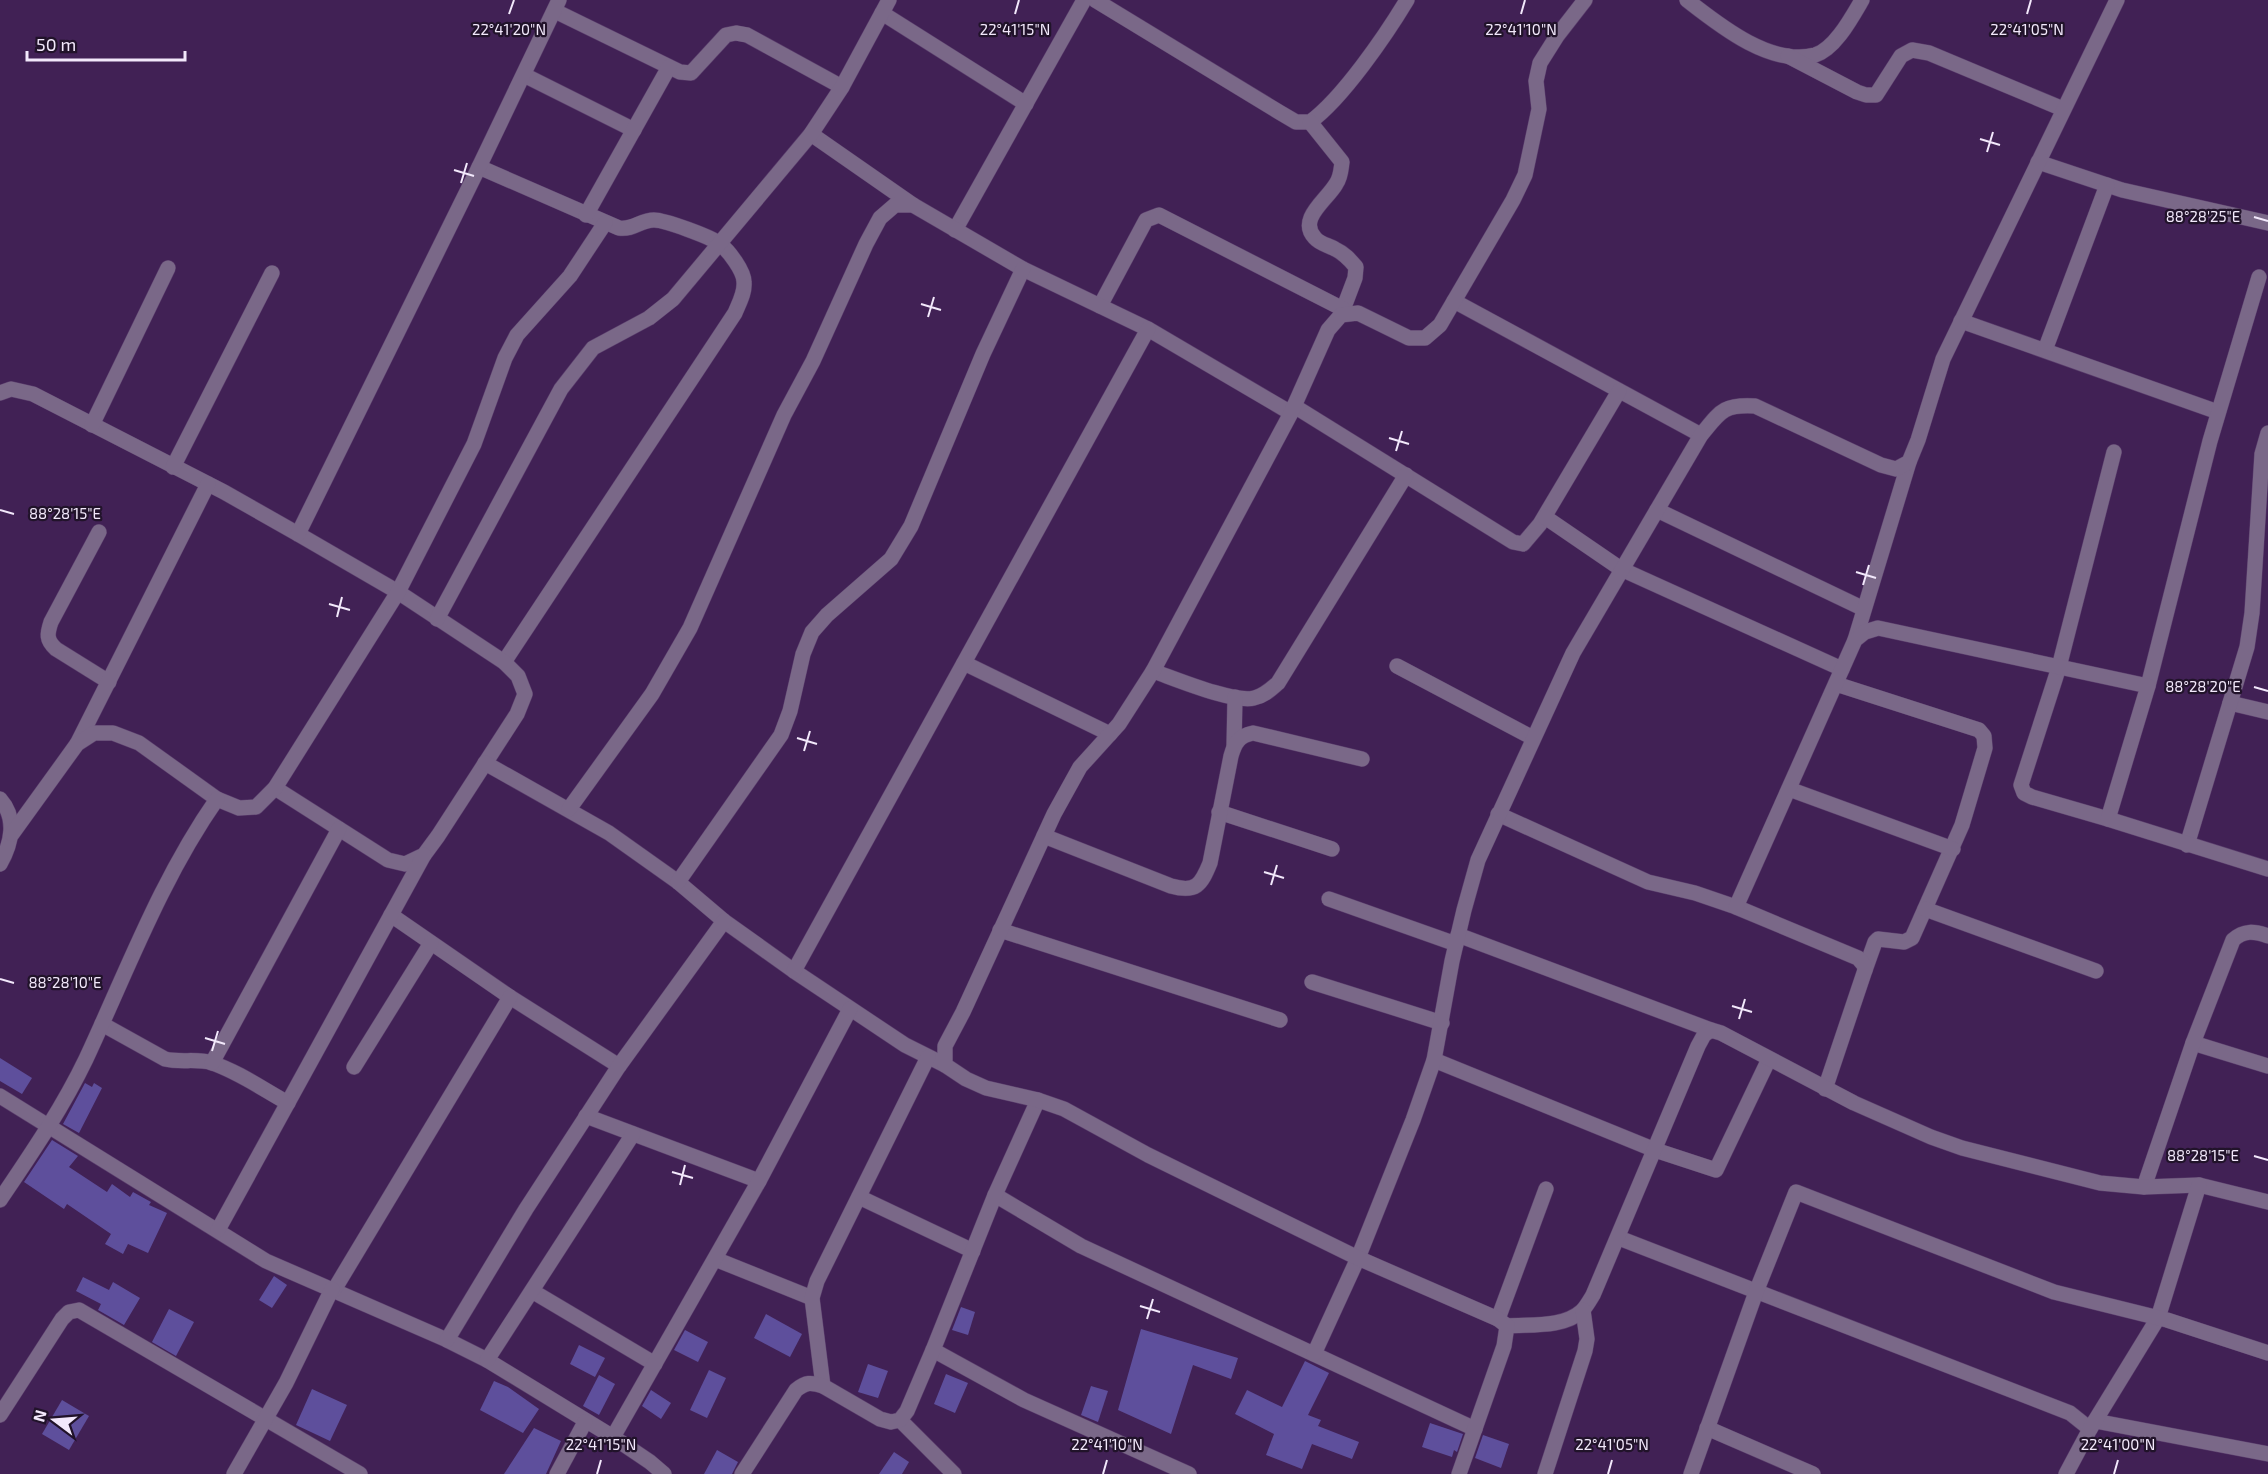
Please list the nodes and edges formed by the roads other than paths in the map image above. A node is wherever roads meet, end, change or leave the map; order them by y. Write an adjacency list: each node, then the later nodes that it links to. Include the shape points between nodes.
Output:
1 (1084, 0): 14 (street)
2 (1095, 0): 16 (street, via 1278,112 1296,122)
3 (1407, 0): 16 (street, via 1355,73)
4 (1585, 0): 32 (street, via 1540,63 1536,81 1539,109 1525,175)
5 (1687, 0): 10 (street, via 1718,25 1764,50)
6 (1862, 0): 10 (street, via 1842,35 1816,55)
7 (2117, 0): 15 (street)
8 (557, 5): 11 (street); 12 (street)
9 (885, 7): 13 (street); 14 (street)
10 (1788, 56): 15 (street, via 1857,92 1876,95 1901,56 1912,50 1929,53)
11 (669, 67): 13 (street, via 691,73 726,35 736,33 747,35); 17 (street)
12 (524, 75): 17 (street); 20 (street)
13 (842, 87): 18 (street)
14 (1026, 104): 26 (street)
15 (2063, 109): 19 (street)
16 (1310, 122): 34 (street, via 1342,162 1336,184 1308,224 1316,241 1337,250 1356,267)
17 (634, 129): 23 (street)
18 (811, 134): 22 (street); 27 (street)
19 (2038, 162): 21 (street); 35 (street)
20 (479, 167): 23 (street); 53 (street)
21 (2107, 185): 24 (street); 37 (street)
22 (913, 205): 26 (street); 81 (street, via 895,205 880,218 784,415 690,628 652,694)
23 (586, 215): 25 (street)
24 (2268, 223)
25 (605, 224): 27 (street, via 630,229 652,220 663,221); 56 (street, via 570,276 517,335 474,444)
26 (955, 230): 29 (street)
27 (719, 243): 58 (street, via 672,299 649,318 593,348 577,365); 60 (street, via 742,271 745,283 735,313)
28 (168, 268): 42 (street)
29 (1023, 269): 33 (street); 94 (street, via 911,526 891,559 812,632 781,735)
30 (272, 273): 47 (street)
31 (2259, 277): 41 (street)
32 (1454, 301): 34 (street, via 1440,325 1425,338 1409,338 1358,313); 38 (street)
33 (1100, 306): 34 (street, via 1146,220 1159,216); 36 (street)
34 (1342, 312): 40 (street, via 1328,330)
35 (1961, 321): 37 (street); 46 (street, via 1943,359)
36 (1148, 329): 40 (street); 61 (street)
37 (2045, 350): 41 (street)
38 (1619, 391): 44 (street); 51 (street)
39 (0, 393): 42 (street, via 11,389 33,394)
40 (1292, 410): 48 (street); 64 (street)
41 (2218, 412): 67 (street)
42 (92, 425): 47 (street)
43 (2268, 434): 55 (street, via 2262,454)
44 (1701, 435): 46 (street, via 1720,412 1736,405 1755,406 1881,465 1896,469); 50 (street)
45 (2114, 452): 63 (street)
46 (1908, 462): 57 (street)
47 (173, 466): 49 (street)
48 (1406, 475): 51 (street, via 1513,542 1523,544); 68 (street, via 1278,683 1253,699)
49 (208, 484): 53 (street); 66 (street)
50 (1658, 510): 54 (street); 57 (street)
51 (1545, 517): 54 (street)
52 (99, 532): 66 (street, via 47,635 56,649)
53 (298, 534): 56 (street)
54 (1622, 568): 65 (street); 72 (street, via 1573,653)
55 (2261, 589): 69 (street)
56 (398, 592): 58 (street); 77 (street)
57 (1864, 609): 59 (street)
58 (437, 619): 60 (street)
59 (1855, 640): 63 (street, via 1878,628); 65 (street)
60 (504, 662): 76 (street, via 518,676 525,694 517,714)
61 (964, 663): 71 (street); 104 (street)
62 (1397, 666): 72 (street)
63 (2059, 667): 67 (street); 84 (street, via 2021,785 2024,793)
64 (1153, 671): 68 (street); 71 (street, via 1136,702)
65 (1839, 676): 78 (street); 90 (street, via 1979,730 1984,736 1984,748)
66 (109, 681): 73 (street)
67 (2148, 686): 84 (street)
68 (1235, 697): 74 (street)
69 (2230, 703): 70 (street); 88 (street)
70 (2268, 712)
71 (1110, 734): 87 (street, via 1080,767)
72 (1533, 738): 83 (street)
73 (78, 744): 80 (street, via 94,733 113,733 139,743); 86 (street)
74 (1234, 746): 75 (street, via 1241,736 1253,733); 82 (street)
75 (1362, 759)
76 (485, 763): 81 (street); 91 (street)
77 (275, 788): 80 (street, via 256,807 239,808); 85 (street)
78 (1789, 789): 90 (street); 96 (street)
79 (0, 798): 86 (street, via 11,815)
80 (217, 799): 112 (street, via 161,895)
81 (569, 809): 94 (street)
82 (1219, 812): 87 (street, via 1204,879 1194,888 1183,890); 89 (street)
83 (1498, 814): 96 (street, via 1648,882); 102 (street, via 1478,860)
84 (2108, 819): 88 (street)
85 (339, 829): 91 (street, via 388,860 405,864); 118 (street)
86 (12, 834): 92 (street)
87 (1044, 836): 100 (street)
88 (2187, 845): 93 (street)
89 (1332, 849)
90 (1953, 849): 97 (street)
91 (424, 855): 98 (street)
92 (0, 864)
93 (2268, 869)
94 (678, 882): 99 (street)
95 (1329, 899): 102 (street)
96 (1737, 907): 105 (street, via 1857,958)
97 (1925, 909): 105 (street, via 1909,941 1875,942); 106 (street)
98 (391, 915): 103 (street); 126 (street)
99 (724, 921): 104 (street); 120 (street)
100 (1000, 930): 110 (street); 119 (street, via 945,1046)
101 (2268, 936): 114 (street, via 2247,932 2233,940)
102 (1457, 940): 111 (street); 113 (street)
103 (431, 943): 108 (street); 122 (street)
104 (794, 970): 109 (street)
105 (1865, 970): 123 (street)
106 (2097, 971)
107 (1312, 982): 111 (street)
108 (510, 997): 120 (street); 144 (street)
109 (850, 1008): 115 (street); 131 (street)
110 (1280, 1020)
111 (1442, 1023): 117 (street)
112 (102, 1024): 118 (street, via 165,1059); 128 (street)
113 (1711, 1030): 116 (street); 130 (street, via 1698,1046)
114 (2193, 1043): 121 (street); 133 (street)
115 (928, 1057): 119 (street); 136 (street)
116 (1769, 1059): 123 (street); 130 (street, via 1716,1170)
117 (1434, 1060): 130 (street); 142 (street)
118 (212, 1063): 126 (street)
119 (945, 1065): 125 (street, via 986,1088)
120 (619, 1066): 127 (street)
121 (2268, 1066)
122 (354, 1067)
123 (1825, 1089): 133 (street, via 1971,1151 2100,1183)
124 (0, 1096): 128 (street)
125 (1038, 1100): 135 (street); 142 (street, via 1064,1109 1148,1155)
126 (288, 1103): 139 (street)
127 (586, 1116): 129 (street); 151 (street)
128 (50, 1126): 137 (street); 139 (street)
129 (633, 1134): 131 (street); 145 (street)
130 (1655, 1150): 140 (street)
131 (759, 1181): 143 (street)
132 (2199, 1185): 133 (street); 138 (street); 149 (street)
133 (2144, 1187)
134 (1546, 1189): 150 (street)
135 (995, 1196): 141 (street); 154 (street, via 1081,1246)
136 (859, 1197): 141 (street); 147 (street)
137 (0, 1200)
138 (2268, 1202)
139 (218, 1230): 144 (street, via 266,1261)
140 (1619, 1238): 146 (street); 148 (street)
141 (973, 1251): 152 (street)
142 (1358, 1258): 150 (street); 154 (street)
143 (715, 1259): 147 (street); 156 (street)
144 (333, 1289): 151 (street); 159 (street)
145 (532, 1290): 155 (street); 156 (street)
146 (1756, 1292): 149 (street, via 1796,1192 2019,1280); 162 (street, via 2070,1413); 163 (street)
147 (812, 1298): 157 (street)
148 (1582, 1310): 150 (street, via 1557,1322); 175 (street, via 1585,1352)
149 (2158, 1318): 153 (street); 162 (street)
150 (1503, 1322): 164 (street, via 1504,1346)
151 (447, 1340): 155 (street)
152 (933, 1350): 160 (street); 174 (street, via 1024,1400)
153 (2268, 1353)
154 (1314, 1354): 164 (street)
155 (487, 1360): 161 (street)
156 (655, 1364): 165 (street)
157 (823, 1386): 160 (street, via 880,1419); 172 (street, via 804,1383 796,1390)
158 (0, 1415): 159 (street, via 62,1318 79,1310)
159 (267, 1418): 168 (street); 169 (street)
160 (900, 1420): 173 (street)
161 (585, 1422): 165 (street); 170 (street)
162 (2092, 1425): 166 (street); 178 (street)
163 (1707, 1428): 176 (street); 177 (street)
164 (1475, 1429): 167 (street)
165 (613, 1437): 171 (street)
166 (2268, 1454)
167 (1465, 1472)
168 (234, 1474)
169 (360, 1474)
170 (556, 1474)
171 (664, 1474)
172 (742, 1474)
173 (954, 1474)
174 (1189, 1474)
175 (1545, 1474)
176 (1691, 1474)
177 (1813, 1474)
178 (2066, 1474)

